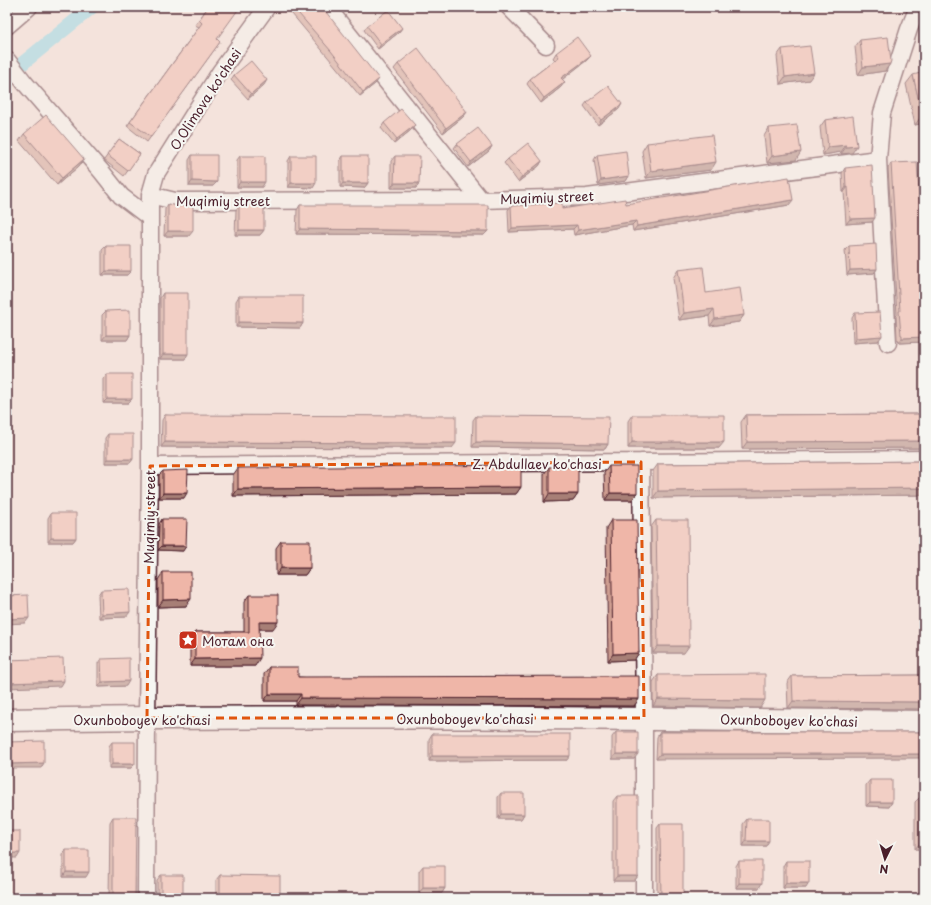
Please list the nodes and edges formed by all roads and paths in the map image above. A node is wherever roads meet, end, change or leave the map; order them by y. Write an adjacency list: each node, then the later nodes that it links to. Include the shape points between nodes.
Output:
1 (29, 7): 6 (street)
2 (267, 7): 10 (street, O.Olimova ko'chasi, via 220,72 156,174)
3 (327, 7): 11 (street)
4 (509, 7): 7 (street)
5 (918, 7): 9 (street, via 882,113)
6 (7, 26)
7 (546, 45)
8 (7, 60): 12 (street, via 121,196)
9 (878, 159): 11 (street, Muqimiy street, via 587,197); 13 (street)
10 (150, 195): 11 (street, Muqimiy street, via 176,201); 12 (street, Muqimiy street)
11 (481, 200)
12 (150, 218): 16 (street, Muqimiy street)
13 (888, 343)
14 (924, 459): 15 (street, Z. Abdullaev ko'chasi)
15 (641, 462): 16 (street, Z. Abdullaev ko'chasi); 18 (street)
16 (150, 466): 17 (street, Muqimiy street)
17 (146, 718): 18 (main road, Oxunboboyev ko'chasi); 19 (main road, Oxunboboyev ko'chasi); 21 (street, Muqimiy street)
18 (644, 718): 20 (main road, Oxunboboyev ko'chasi); 22 (street)
19 (7, 720)
20 (924, 722)
21 (146, 898)
22 (644, 898)

